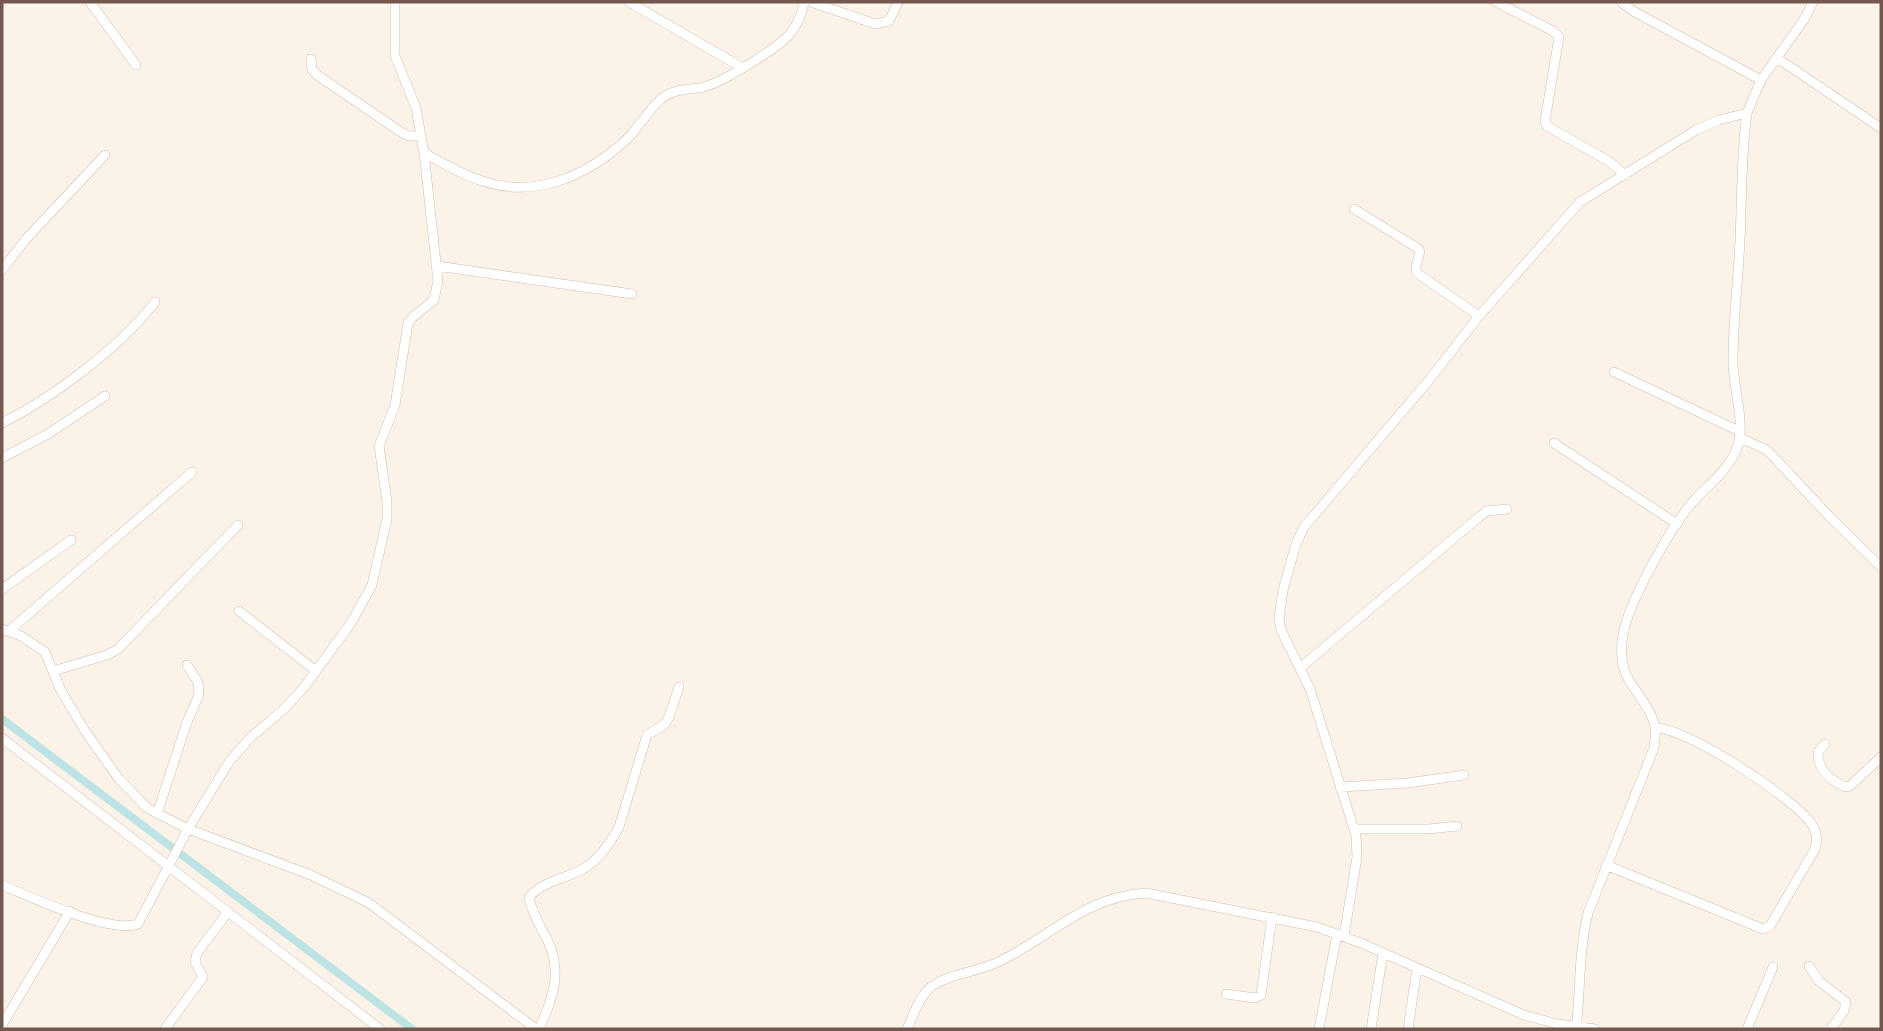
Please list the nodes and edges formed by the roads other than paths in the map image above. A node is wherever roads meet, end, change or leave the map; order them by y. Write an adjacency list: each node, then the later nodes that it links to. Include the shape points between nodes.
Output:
1 (90, 2): 12 (street)
2 (395, 2): 17 (street, via 395,56 411,90)
3 (629, 2): 13 (street)
4 (804, 2): 13 (street, via 789,35)
5 (811, 2): 6 (street, via 876,24 889,21)
6 (898, 2)
7 (1496, 2): 20 (street, via 1559,37 1547,126)
8 (1621, 2): 14 (street)
9 (1813, 2): 10 (street)
10 (1777, 58): 14 (street); 16 (street)
11 (311, 60): 17 (street, via 317,75 401,132)
12 (136, 65)
13 (741, 67): 18 (street, via 707,86 669,93 627,139 585,172 551,185 489,183)
14 (1761, 80): 15 (street)
15 (1747, 113): 20 (street, via 1696,130); 30 (street, via 1733,364)
16 (1881, 128)
17 (421, 136): 18 (street)
18 (424, 153): 22 (street)
19 (105, 155): 23 (street)
20 (1625, 175): 26 (street, via 1580,202)
21 (1354, 209): 26 (street, via 1419,249 1417,273)
22 (437, 267): 24 (street); 45 (street, via 434,300 414,316 406,330 395,405 379,446 388,509 372,585)
23 (2, 270)
24 (632, 294)
25 (155, 302): 29 (street, via 88,367)
26 (1479, 316): 43 (street, via 1304,527 1285,580 1279,618)
27 (1614, 372): 30 (street)
28 (105, 396): 32 (street)
29 (2, 423)
30 (1740, 435): 35 (street, via 1728,465); 38 (street, via 1767,450)
31 (1554, 443): 35 (street)
32 (2, 458)
33 (192, 472): 41 (street)
34 (1507, 509): 43 (street, via 1487,511 1479,517)
35 (1677, 524): 47 (street, via 1631,607 1622,639 1623,668)
36 (238, 525): 44 (street, via 118,649)
37 (71, 540): 39 (street)
38 (1879, 561)
39 (2, 589)
40 (239, 611): 45 (street)
41 (6, 630): 44 (street, via 45,652)
42 (187, 665): 53 (street, via 198,682 199,695)
43 (1300, 668): 52 (street)
44 (53, 671): 53 (street, via 70,707 119,779)
45 (316, 671): 55 (street, via 233,757)
46 (679, 687): 73 (street, via 664,725 647,735 611,840 585,868 529,898 556,971 554,994)
47 (1655, 728): 57 (street, via 1654,748); 57 (street, via 1689,738 1780,795 1812,824 1815,849 1770,926 1763,929)
48 (2, 738): 58 (street)
49 (1825, 744): 50 (street, via 1818,752 1818,762 1845,787)
50 (1881, 757)
51 (1464, 775): 52 (street)
52 (1340, 787): 56 (street)
53 (157, 814): 55 (street)
54 (1457, 826): 56 (street)
55 (188, 829): 58 (street); 73 (street, via 311,875 369,903)
56 (1354, 829): 63 (street, via 1358,849)
57 (1606, 864): 70 (street, via 1582,939)
58 (168, 867): 60 (street, via 138,924 106,924); 61 (street)
59 (2, 885): 60 (street)
60 (71, 911): 69 (street)
61 (228, 914): 71 (street, via 197,953 195,962 203,976); 72 (street)
62 (1272, 917): 63 (street); 68 (street, via 1261,995); 74 (street, via 1146,893 1118,897 1079,912 994,964 934,984)
63 (1340, 935): 64 (street); 75 (street)
64 (1383, 953): 67 (street); 76 (street)
65 (1810, 966): 80 (street, via 1819,981 1846,1002)
66 (1773, 967): 79 (street)
67 (1417, 968): 70 (street, via 1524,1014); 77 (street)
68 (1226, 994)
69 (2, 1025)
70 (1576, 1028): 78 (street)
71 (165, 1029)
72 (380, 1029)
73 (538, 1029)
74 (907, 1029)
75 (1319, 1029)
76 (1371, 1029)
77 (1408, 1029)
78 (1595, 1029)
79 (1747, 1029)
80 (1832, 1029)

